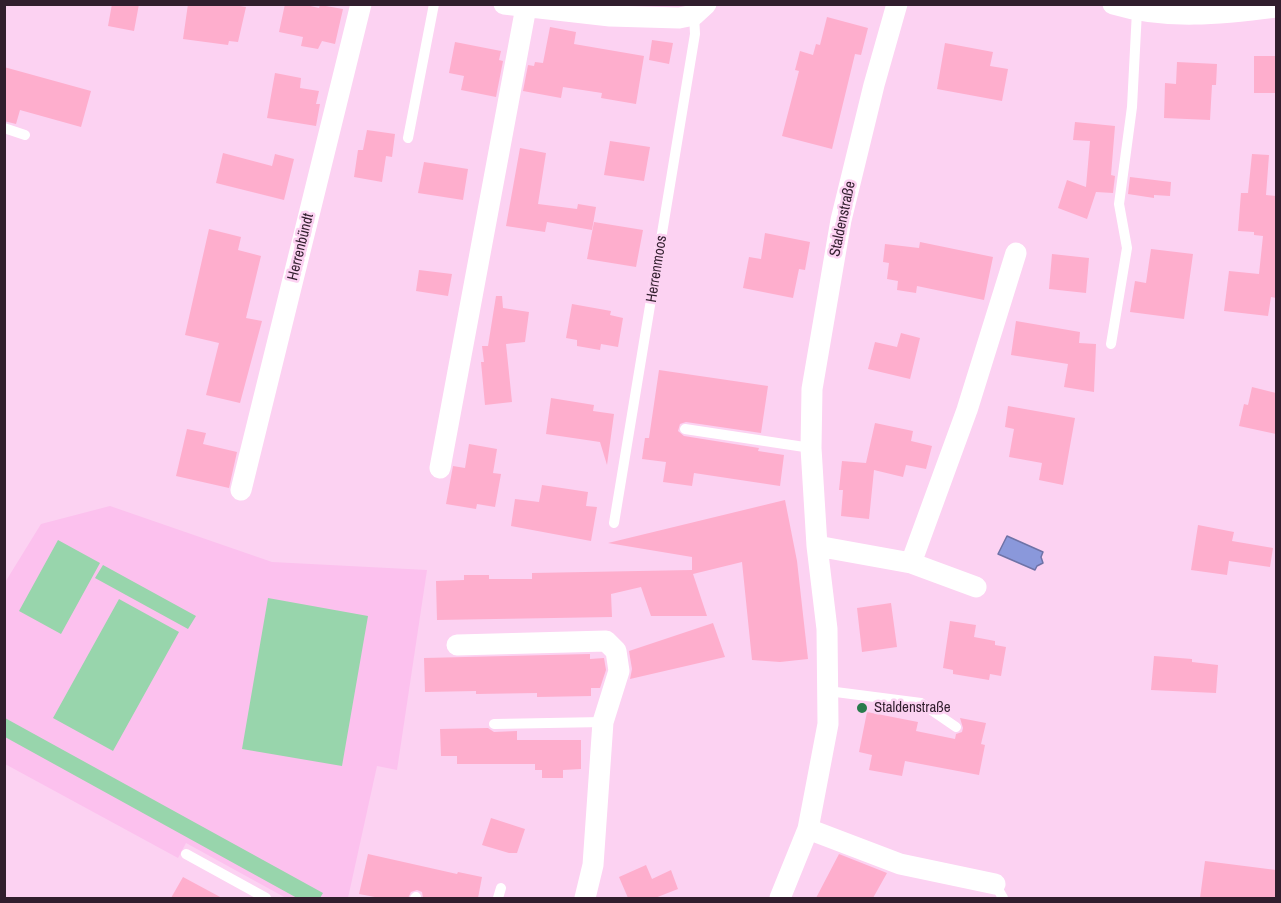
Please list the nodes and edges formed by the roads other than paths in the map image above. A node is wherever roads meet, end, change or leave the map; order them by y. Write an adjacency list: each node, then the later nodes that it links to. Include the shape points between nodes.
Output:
1 (361, 4): 18 (street, Herrenbündt)
2 (434, 4): 12 (lane)
3 (504, 4): 6 (street)
4 (897, 4): 16 (street, Staldenstraße, via 841,220 812,389)
5 (1113, 4): 9 (street)
6 (526, 7): 8 (street, via 678,18); 17 (street)
7 (1276, 7): 9 (street, via 1197,15)
8 (700, 10): 19 (lane, Herrenmoos)
9 (1137, 11): 14 (lane, via 1132,107 1119,204 1127,248)
10 (4, 128): 11 (lane)
11 (25, 135)
12 (408, 138)
13 (1016, 253): 21 (street, via 967,410)
14 (1111, 344)
15 (686, 429): 16 (lane)
16 (811, 448): 20 (street, Staldenstraße)
17 (440, 468)
18 (242, 490)
19 (614, 523)
20 (817, 546): 21 (street); 24 (street, Staldenstraße, via 827,629)
21 (911, 563): 22 (street)
22 (976, 587)
23 (457, 645): 25 (street, via 606,641 616,651 619,671)
24 (828, 691): 27 (lane, via 921,703); 28 (street, Staldenstraße, via 828,724)
25 (603, 722): 26 (lane); 32 (street, via 593,865)
26 (494, 724)
27 (956, 727)
28 (808, 829): 30 (street, via 900,864); 33 (street, Staldenstraße)
29 (186, 854): 31 (lane)
30 (999, 891)
31 (266, 898)
32 (585, 898)
33 (780, 898)

